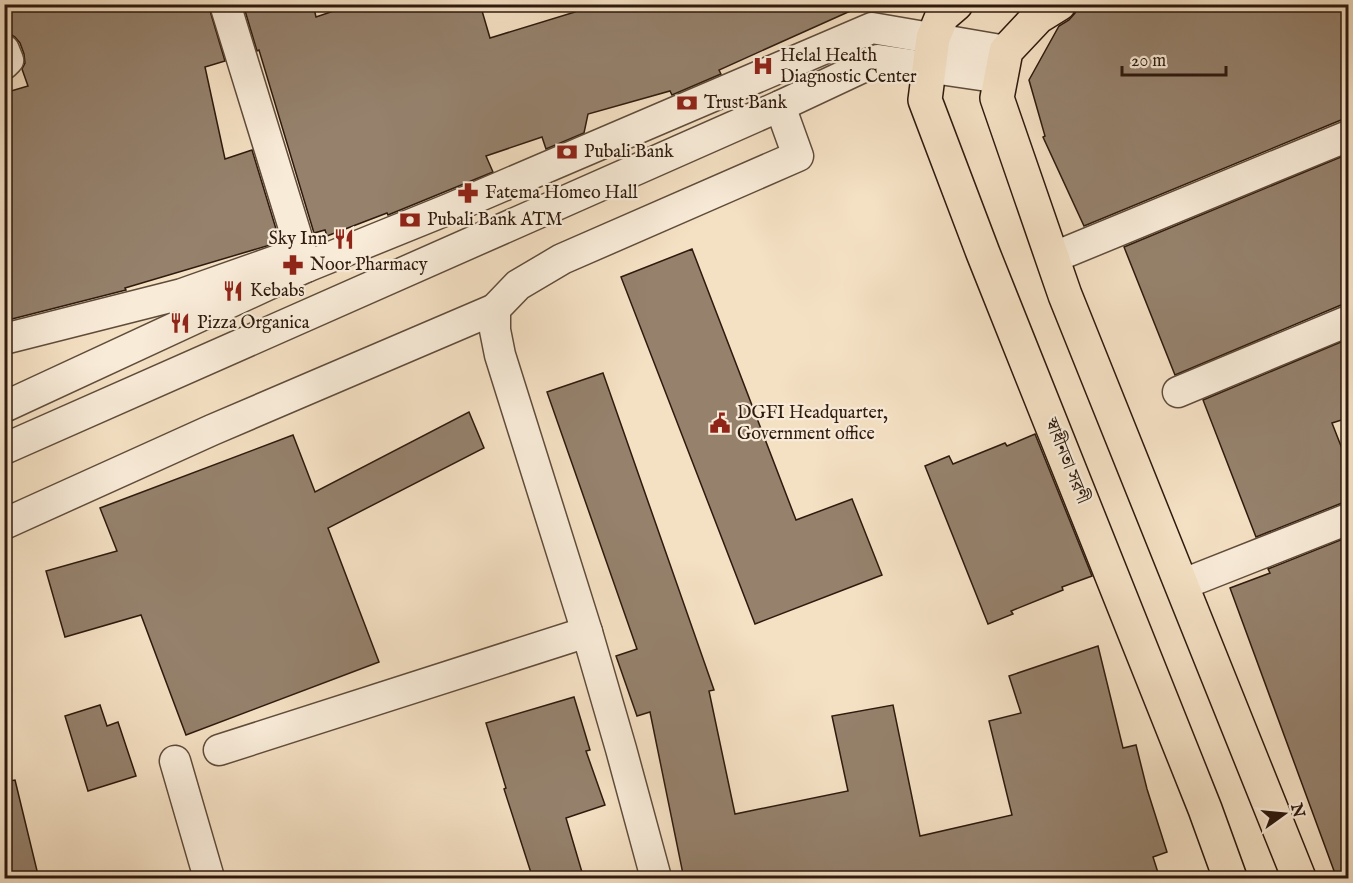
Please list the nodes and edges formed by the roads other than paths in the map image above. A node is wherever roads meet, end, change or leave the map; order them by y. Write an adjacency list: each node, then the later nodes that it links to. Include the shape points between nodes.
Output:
1 (225, 4): 11 (street)
2 (956, 4): 5 (main road, via 942,16)
3 (1059, 4): 7 (main road, via 1038,16)
4 (4, 50): 6 (street, via 8,60)
5 (931, 53): 7 (street); 8 (street, via 878,60); 11 (street, via 872,28 460,204); 26 (main road, স্বাধীনতা সরণী, via 925,99)
6 (4, 64)
7 (1001, 75): 10 (main road)
8 (780, 106): 12 (street, via 798,156 562,259 518,285); 17 (street)
9 (1348, 136): 10 (street)
10 (1052, 258): 20 (main road)
11 (304, 260): 14 (street); 16 (street)
12 (495, 309): 19 (street); 21 (street, via 500,355)
13 (1348, 321): 15 (street)
14 (4, 339)
15 (1178, 392)
16 (4, 407)
17 (4, 450)
18 (1348, 519): 20 (street)
19 (4, 524)
20 (1181, 585): 27 (main road)
21 (587, 632): 22 (street); 25 (street)
22 (219, 750)
23 (175, 761): 24 (street)
24 (209, 879)
25 (656, 879)
26 (1230, 879)
27 (1299, 879)

